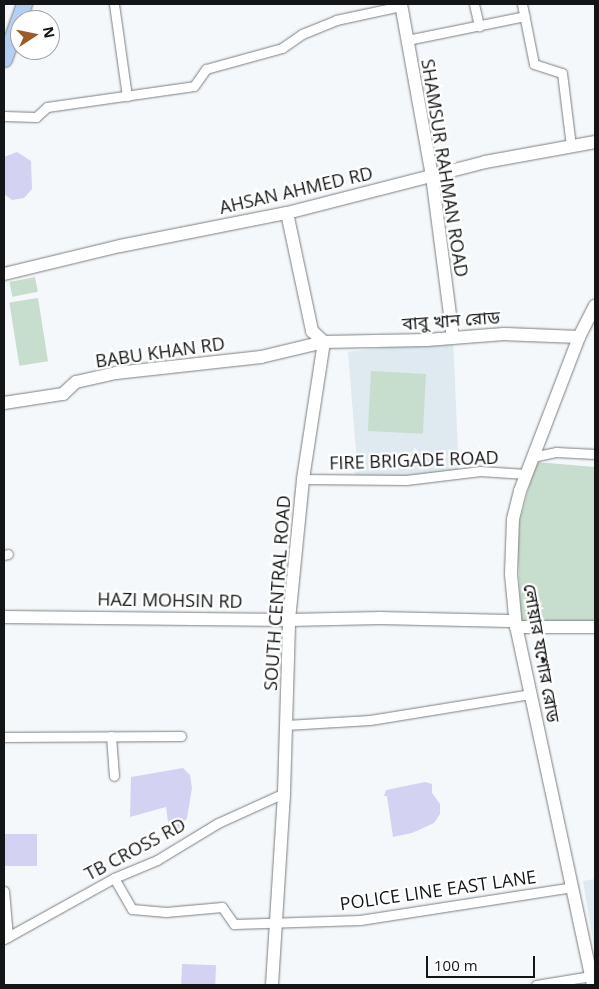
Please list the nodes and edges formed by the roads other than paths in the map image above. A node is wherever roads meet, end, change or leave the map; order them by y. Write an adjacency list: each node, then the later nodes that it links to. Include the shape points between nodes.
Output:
1 (18, 4): 10 (highway)
2 (24, 4): 11 (highway)
3 (114, 4): 12 (street)
4 (474, 4): 8 (street)
5 (522, 4): 7 (street)
6 (401, 5): 9 (street, SHAMSUR RAHMAN ROAD); 12 (street, via 336,20 302,34 282,48 206,69 194,86)
7 (525, 16): 8 (street); 15 (street, via 534,64 562,73)
8 (480, 26): 9 (street)
9 (407, 40): 16 (street, SHAMSUR RAHMAN ROAD)
10 (4, 45)
11 (4, 59)
12 (126, 96): 13 (street, via 47,107 36,116)
13 (4, 116)
14 (595, 142): 15 (street, AHSAN AHMED RD)
15 (571, 146): 16 (street, AHSAN AHMED RD)
16 (432, 176): 17 (street, AHSAN AHMED RD); 21 (street, SHAMSUR RAHMAN ROAD)
17 (287, 213): 18 (street, AHSAN AHMED RD, via 120,246); 22 (street, via 312,331)
18 (4, 274)
19 (595, 306): 20 (street, লোয়ার যশোর রোড)
20 (579, 337): 21 (street, বাবু খান রোড, via 504,334); 25 (street, লোয়ার যশোর রোড, via 564,384)
21 (453, 338): 22 (street, বাবু খান রোড)
22 (324, 342): 23 (street, BABU KHAN RD, via 261,357 116,373 76,382 63,394); 27 (street, SOUTH CENTRAL ROAD)
23 (4, 403)
24 (595, 454): 25 (street, via 556,452)
25 (532, 457): 26 (street, লোয়ার যশোর রোড)
26 (526, 474): 27 (street, FIRE BRIGADE ROAD, via 480,471 406,480); 30 (street, লোয়ার যশোর রোড, via 513,519 511,574)
27 (303, 479): 29 (street, SOUTH CENTRAL ROAD)
28 (4, 617): 29 (street, HAZI MOHSIN RD)
29 (290, 620): 30 (street, HAZI MOHSIN RD, via 380,618); 33 (street, SOUTH CENTRAL ROAD)
30 (516, 624): 31 (street, HAZI MOHSIN RD); 32 (street, লোয়ার যশোর রোড)
31 (595, 627)
32 (530, 694): 33 (street, via 370,720); 40 (street, লোয়ার যশোর রোড)
33 (286, 725): 38 (street, SOUTH CENTRAL ROAD)
34 (112, 736): 35 (street); 36 (street); 37 (street)
35 (181, 736)
36 (4, 737)
37 (114, 776)
38 (284, 793): 39 (street, TB CROSS RD, via 218,823 157,860); 42 (street, SOUTH CENTRAL ROAD)
39 (114, 878): 42 (street, POLICE LINE EAST LANE, via 132,909 166,912 222,907 234,924); 43 (street, TB CROSS RD)
40 (572, 887): 42 (street, POLICE LINE EAST LANE, via 360,920); 44 (street, লোয়ার যশোর রোড)
41 (4, 891): 43 (street)
42 (278, 920): 45 (street, SOUTH CENTRAL ROAD)
43 (6, 938)
44 (592, 981): 46 (street)
45 (272, 985)
46 (536, 985)

